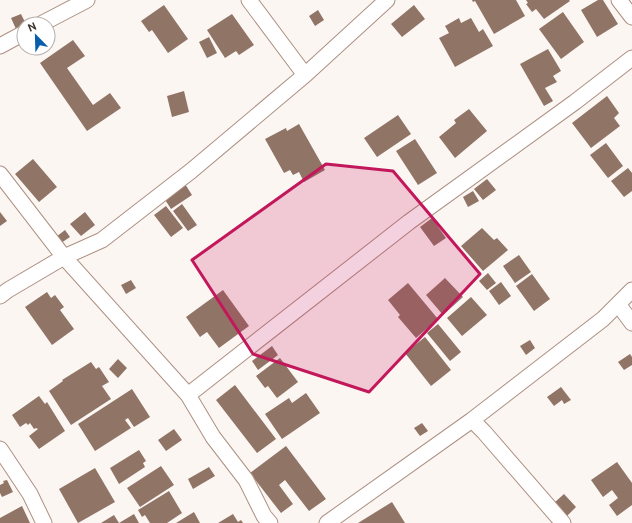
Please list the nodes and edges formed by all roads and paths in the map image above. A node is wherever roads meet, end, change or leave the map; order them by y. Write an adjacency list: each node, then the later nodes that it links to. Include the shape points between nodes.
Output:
1 (87, 0): 5 (street)
2 (249, 0): 10 (street)
3 (387, 0): 10 (street)
4 (619, 0): 6 (street)
5 (56, 16)
6 (632, 17)
7 (16, 37): 8 (street)
8 (0, 46)
9 (632, 58): 17 (street, via 409,222)
10 (305, 75): 12 (street, via 191,171 102,240)
11 (0, 174): 12 (street)
12 (64, 257): 14 (street); 17 (street)
13 (632, 290): 15 (street)
14 (0, 296)
15 (618, 304): 16 (street); 18 (street, via 603,319)
16 (632, 323)
17 (188, 395): 21 (street, via 213,437 246,480)
18 (472, 420): 22 (street); 23 (street)
19 (0, 449): 20 (street, via 30,494)
20 (44, 523)
21 (270, 523)
22 (327, 523)
23 (562, 523)

